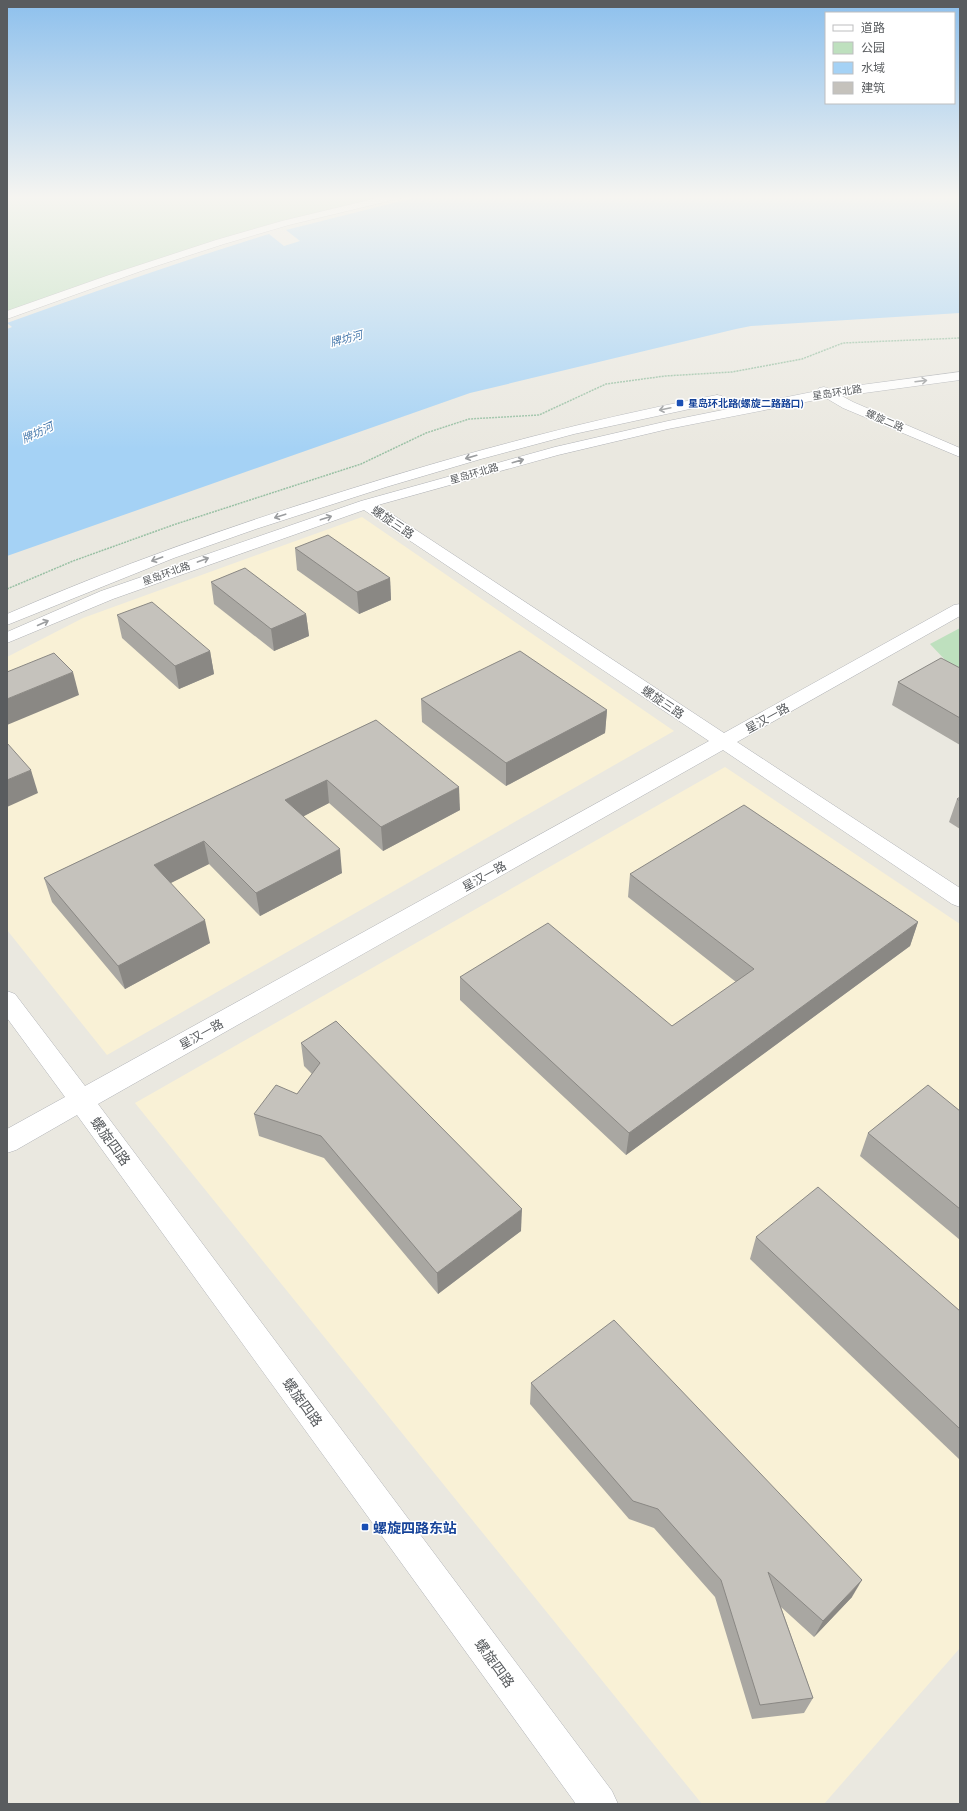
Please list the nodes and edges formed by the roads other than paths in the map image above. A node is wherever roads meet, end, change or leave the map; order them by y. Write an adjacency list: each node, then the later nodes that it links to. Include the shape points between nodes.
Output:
1 (106, 281): 2 (street)
2 (7, 315)
3 (960, 366): 4 (street)
4 (881, 374)
5 (960, 376): 6 (street, 星岛环北路, one-way to 5)
6 (903, 383): 7 (street, 星岛环北路); 8 (street, via 870,394 870,407)
7 (823, 385): 8 (street, 螺旋二路, via 848,405); 10 (street, 星岛环北路, one-way to 7, via 556,450 732,411); 12 (street, 星岛环北路, one-way to 12, via 686,405 574,430 417,472 205,541 99,581)
8 (884, 420): 9 (street, 螺旋二路)
9 (960, 453)
10 (366, 504): 13 (street, 星岛环北路, one-way to 10, via 114,592); 14 (street, 螺旋三路)
11 (960, 609): 14 (street, 星汉一路)
12 (7, 620)
13 (7, 638)
14 (723, 742): 15 (street, 螺旋三路); 17 (street, 星汉一路)
15 (960, 898)
16 (7, 1000): 17 (street, 螺旋四路)
17 (81, 1101): 18 (street, 星汉一路); 19 (street, 螺旋四路)
18 (7, 1142)
19 (599, 1804)

